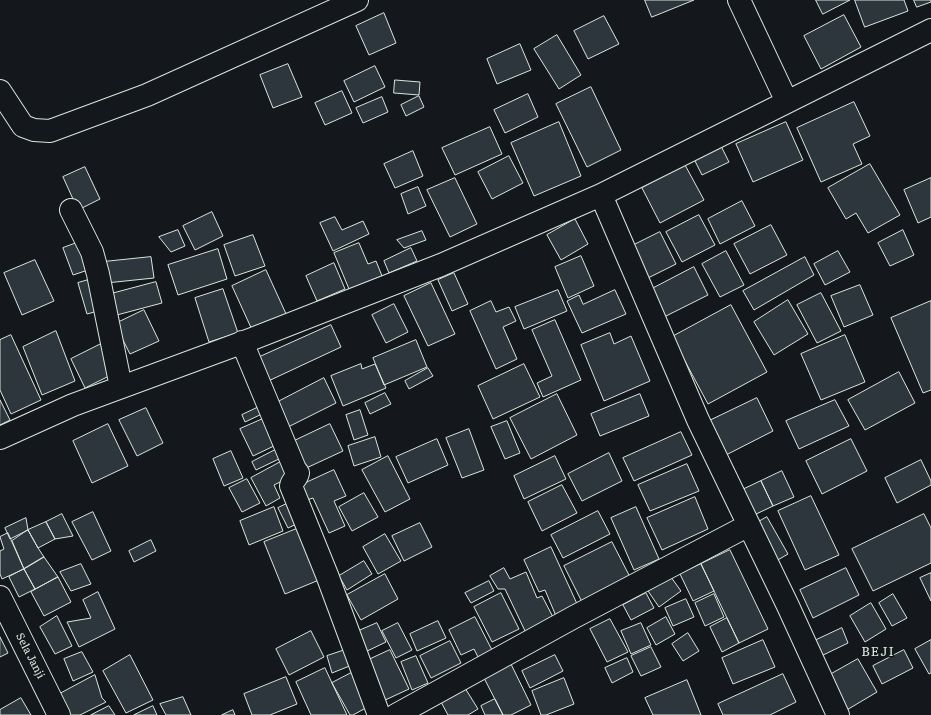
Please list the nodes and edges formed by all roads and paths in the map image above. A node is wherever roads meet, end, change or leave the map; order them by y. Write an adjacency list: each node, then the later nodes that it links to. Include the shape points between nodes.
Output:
1 (357, 0): 4 (street, via 147,95 50,131 22,126)
2 (739, 0): 5 (street)
3 (931, 30): 5 (street)
4 (0, 90)
5 (787, 102): 6 (street)
6 (601, 195): 8 (street, via 441,265); 11 (street, via 698,420)
7 (71, 210): 9 (street, via 94,259)
8 (242, 342): 9 (street); 14 (street, via 298,474 291,486)
9 (121, 387): 10 (street, via 73,405)
10 (0, 438)
11 (749, 525): 15 (street, via 574,616); 16 (street)
12 (0, 597): 13 (street, Sela Janji)
13 (59, 715)
14 (380, 715)
15 (396, 715)
16 (838, 715)

